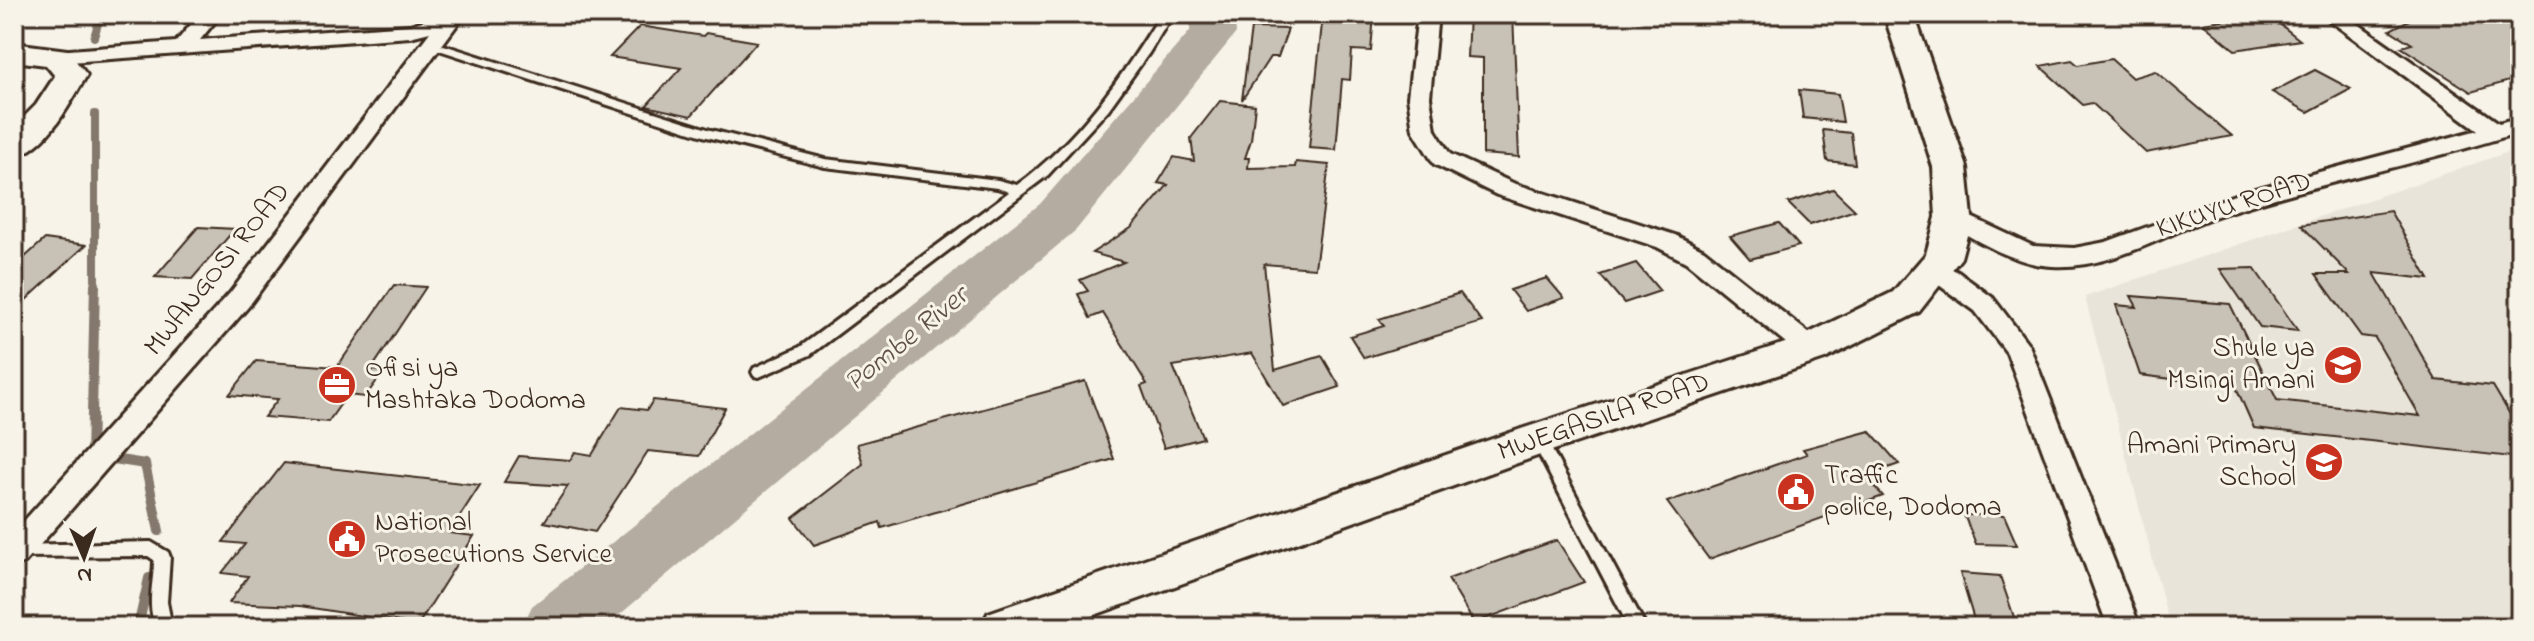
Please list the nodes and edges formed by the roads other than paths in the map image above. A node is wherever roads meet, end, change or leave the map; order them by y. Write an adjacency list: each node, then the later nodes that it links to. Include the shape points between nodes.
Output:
1 (211, 14): 7 (street)
2 (1167, 14): 13 (lane, via 1104,107 1044,172)
3 (1428, 14): 16 (street, via 1419,97 1424,130 1442,159 1505,189 1666,241 1695,256)
4 (1899, 14): 14 (street, MWEGASILA ROAD, via 1950,167)
5 (2331, 14): 11 (street)
6 (448, 28): 7 (street); 13 (lane, via 707,133 825,163); 19 (street, MWANGOSI ROAD, via 239,300)
7 (184, 46): 9 (street)
8 (14, 52): 9 (street)
9 (56, 57): 12 (street, via 71,75 48,112)
10 (2520, 124): 11 (street, KIKUYU ROAD)
11 (2496, 132): 14 (street, KIKUYU ROAD, via 2305,181 2084,256 2038,257)
12 (14, 146)
13 (1018, 190): 17 (lane, via 805,351)
14 (1954, 217): 15 (street, MWEGASILA ROAD, via 1943,258)
15 (1934, 269): 16 (street, MWEGASILA ROAD, via 1906,302); 23 (street, via 1985,303 2020,352)
16 (1811, 349): 18 (street, MWEGASILA ROAD)
17 (759, 372)
18 (1539, 439): 21 (street, MWEGASILA ROAD); 22 (lane)
19 (14, 553): 20 (lane, via 151,549 162,557 157,615)
20 (164, 627)
21 (1004, 627)
22 (1638, 627)
23 (2124, 627)

